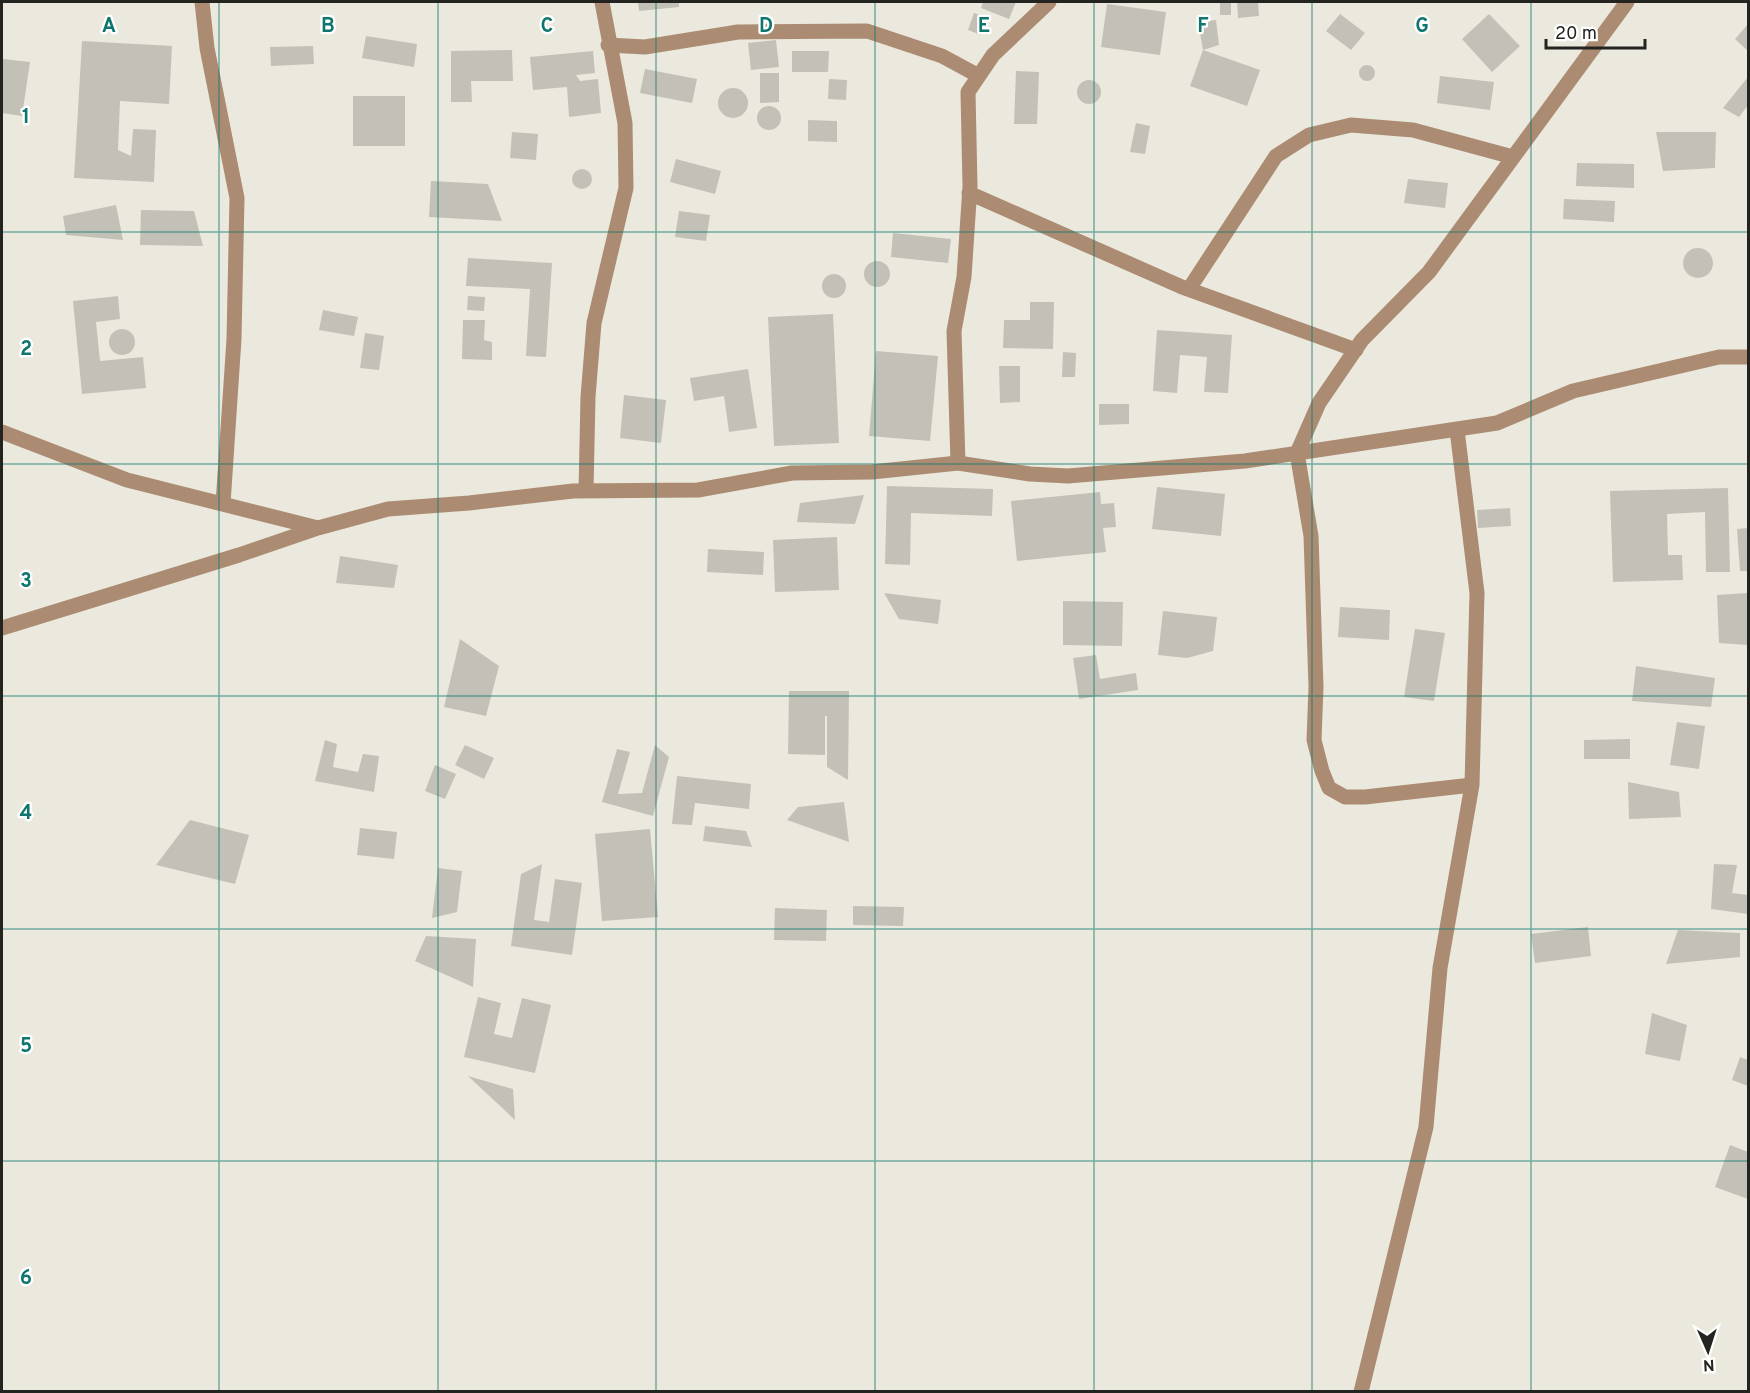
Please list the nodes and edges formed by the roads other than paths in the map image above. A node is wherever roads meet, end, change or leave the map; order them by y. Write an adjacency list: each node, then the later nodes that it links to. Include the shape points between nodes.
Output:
1 (202, 2): 17 (street, via 207,48 237,198)
2 (602, 2): 5 (street)
3 (1049, 2): 6 (street, via 993,54)
4 (1627, 2): 7 (street)
5 (608, 45): 6 (street, via 645,48 738,32 867,31 942,56); 16 (street, via 625,123 626,188 594,323)
6 (979, 76): 8 (street, via 968,92)
7 (1513, 157): 9 (street, via 1413,130 1351,125 1309,135 1276,156); 10 (street, via 1428,272)
8 (969, 193): 9 (street); 15 (street, via 964,277 954,332)
9 (1189, 289): 10 (street)
10 (1356, 350): 14 (street, via 1319,403)
11 (1749, 357): 12 (street, via 1719,357 1573,391 1497,423)
12 (1457, 430): 14 (street); 20 (street, via 1477,593)
13 (2, 432): 17 (street, via 127,480)
14 (1297, 453): 15 (street, via 1068,476); 20 (street, via 1311,536 1314,740 1329,788 1345,797 1365,797)
15 (958, 463): 16 (street, via 872,472 792,473 698,490)
16 (586, 491): 18 (street, via 388,509)
17 (224, 504): 18 (street)
18 (318, 528): 19 (street)
19 (2, 628)
20 (1472, 785): 21 (street, via 1440,968 1426,1127)
21 (1361, 1392)

